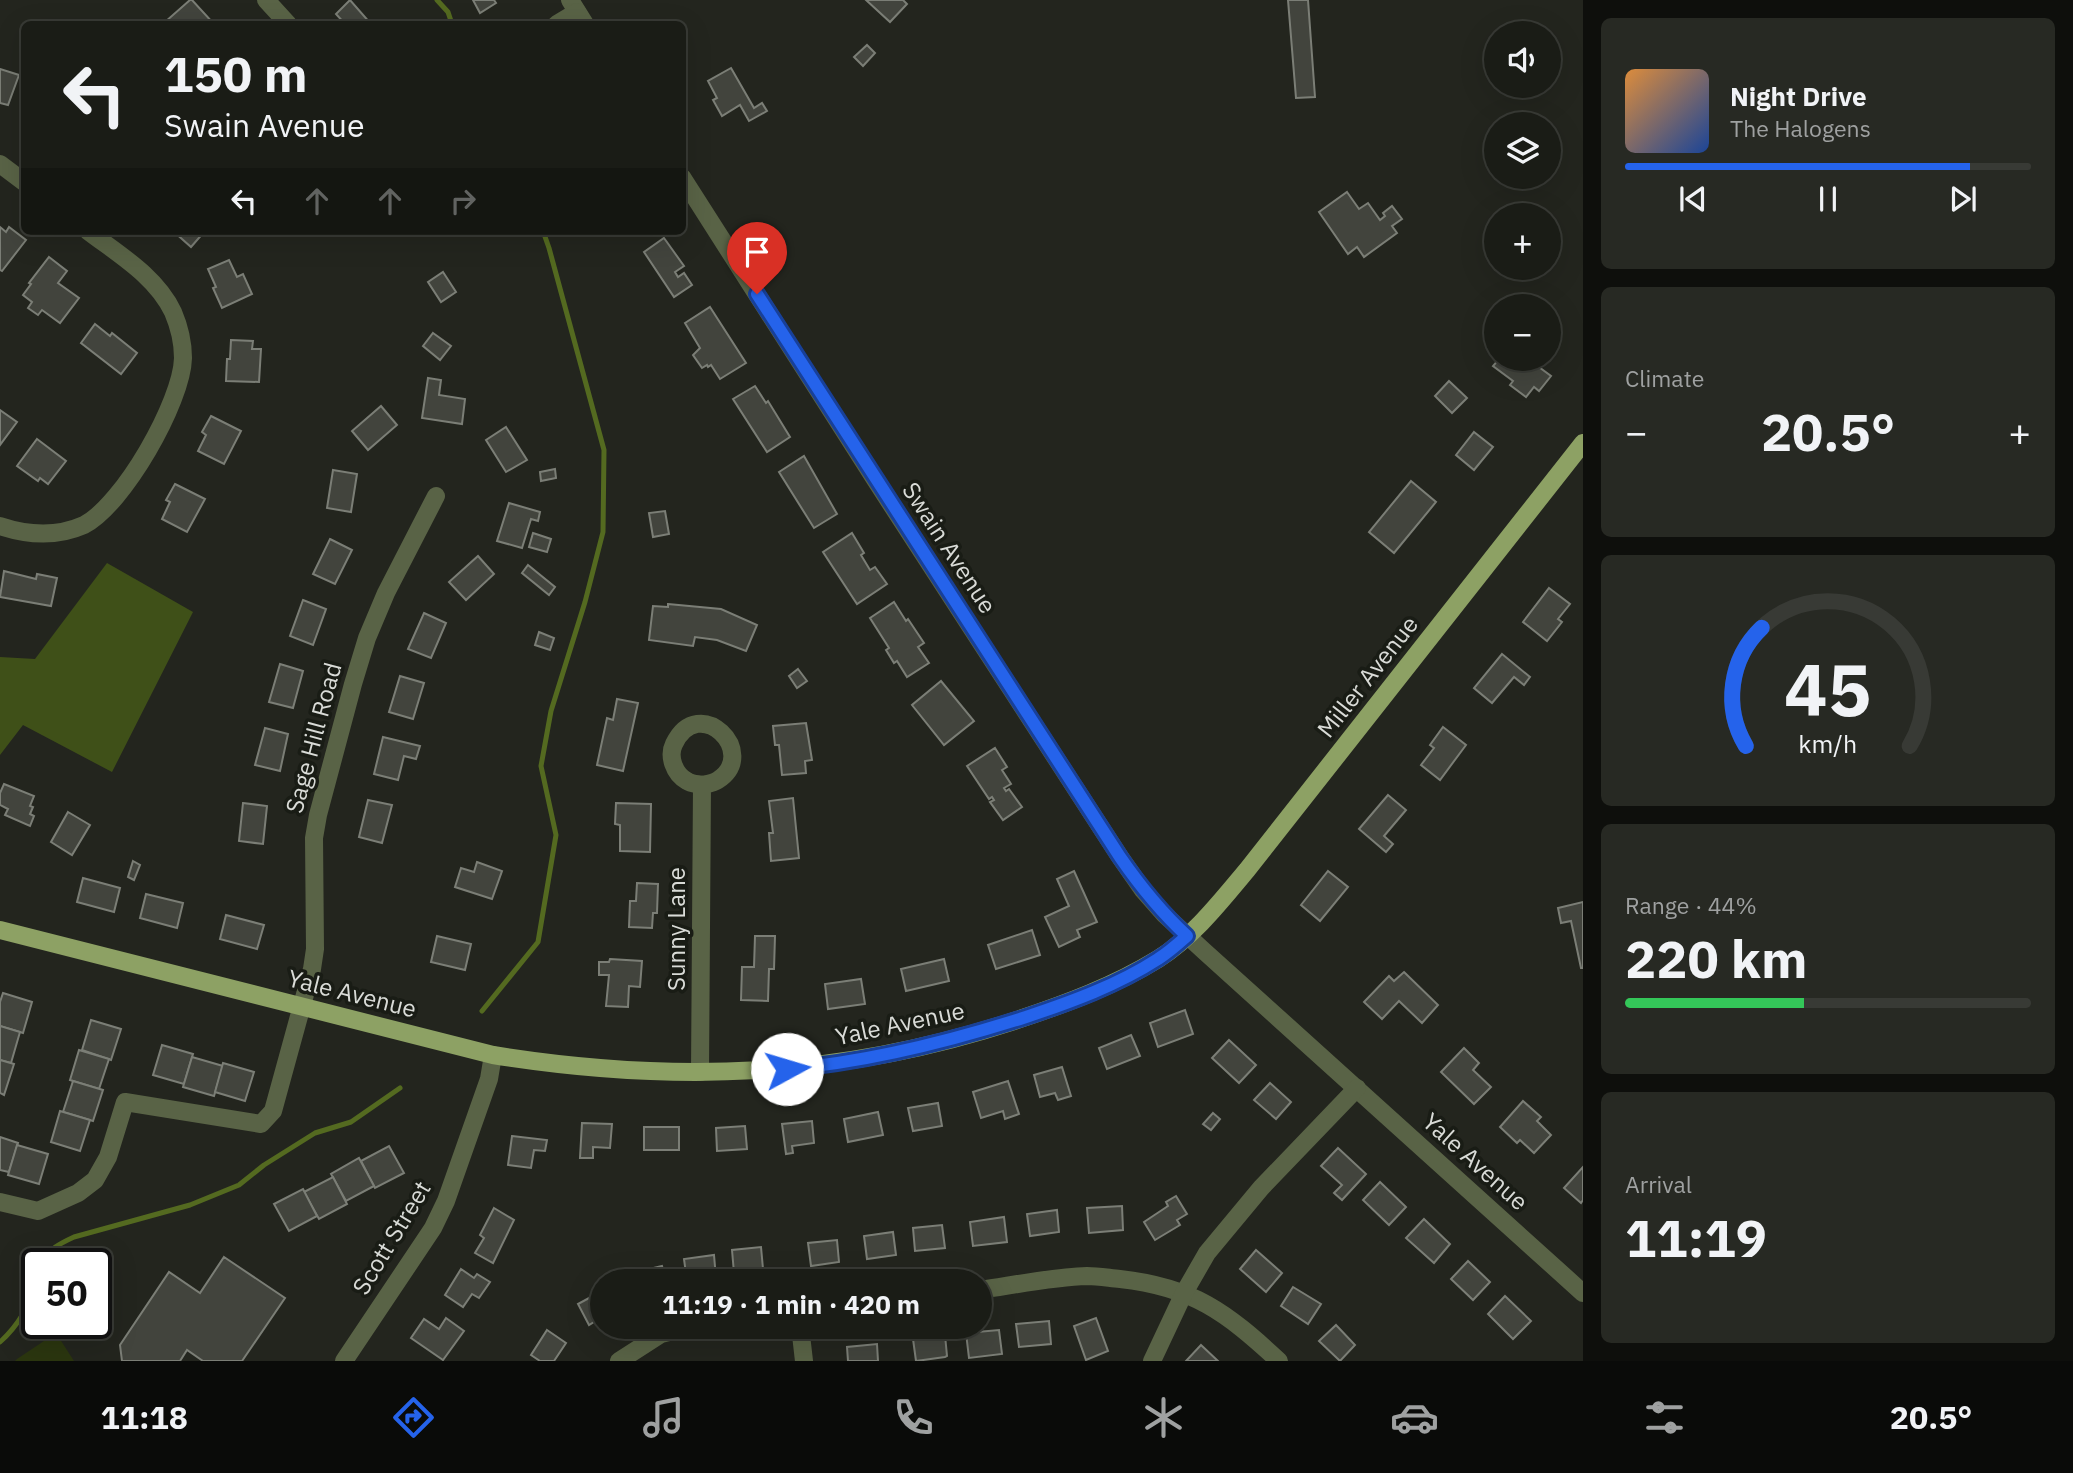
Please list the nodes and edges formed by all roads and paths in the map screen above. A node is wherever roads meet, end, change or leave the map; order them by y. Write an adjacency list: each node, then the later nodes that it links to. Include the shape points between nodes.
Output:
1 (266, 0): 2 (street)
2 (285, 21)
3 (0, 164): 4 (street)
4 (21, 180)
5 (686, 183): 12 (street, Swain Avenue, via 1120,857 1157,907)
6 (93, 235): 9 (street, via 141,272 173,312 183,360 170,409 132,478 102,513 83,525 39,534)
7 (1583, 443): 12 (main road, Miller Avenue, via 1255,860)
8 (436, 496): 13 (street, Sage Hill Road, via 386,593 352,684 314,838 315,949)
9 (0, 526)
10 (702, 785): 15 (street, Sunny Lane)
11 (0, 930): 13 (main road, Yale Avenue)
12 (1187, 936): 15 (main road, Yale Avenue, via 1126,977 989,1029 871,1058 774,1070); 16 (street, Yale Avenue)
13 (302, 1007): 14 (main road, Yale Avenue); 17 (street, Sage Hill Road, via 273,1111 261,1124 125,1102 108,1157 94,1180 78,1193 38,1212)
14 (493, 1055): 15 (main road, Yale Avenue, via 598,1069); 23 (street, Scott Street, via 489,1079 433,1228)
15 (700, 1072)
16 (1357, 1087): 19 (street, via 1261,1188 1207,1253); 20 (street, Yale Avenue)
17 (0, 1202)
18 (992, 1288): 19 (street, via 1088,1276 1148,1282)
19 (1184, 1293): 26 (street); 27 (street, via 1241,1326)
20 (1583, 1293)
21 (653, 1339): 24 (street)
22 (801, 1339): 25 (street)
23 (344, 1361)
24 (619, 1361)
25 (804, 1361)
26 (1152, 1361)
27 (1279, 1361)

